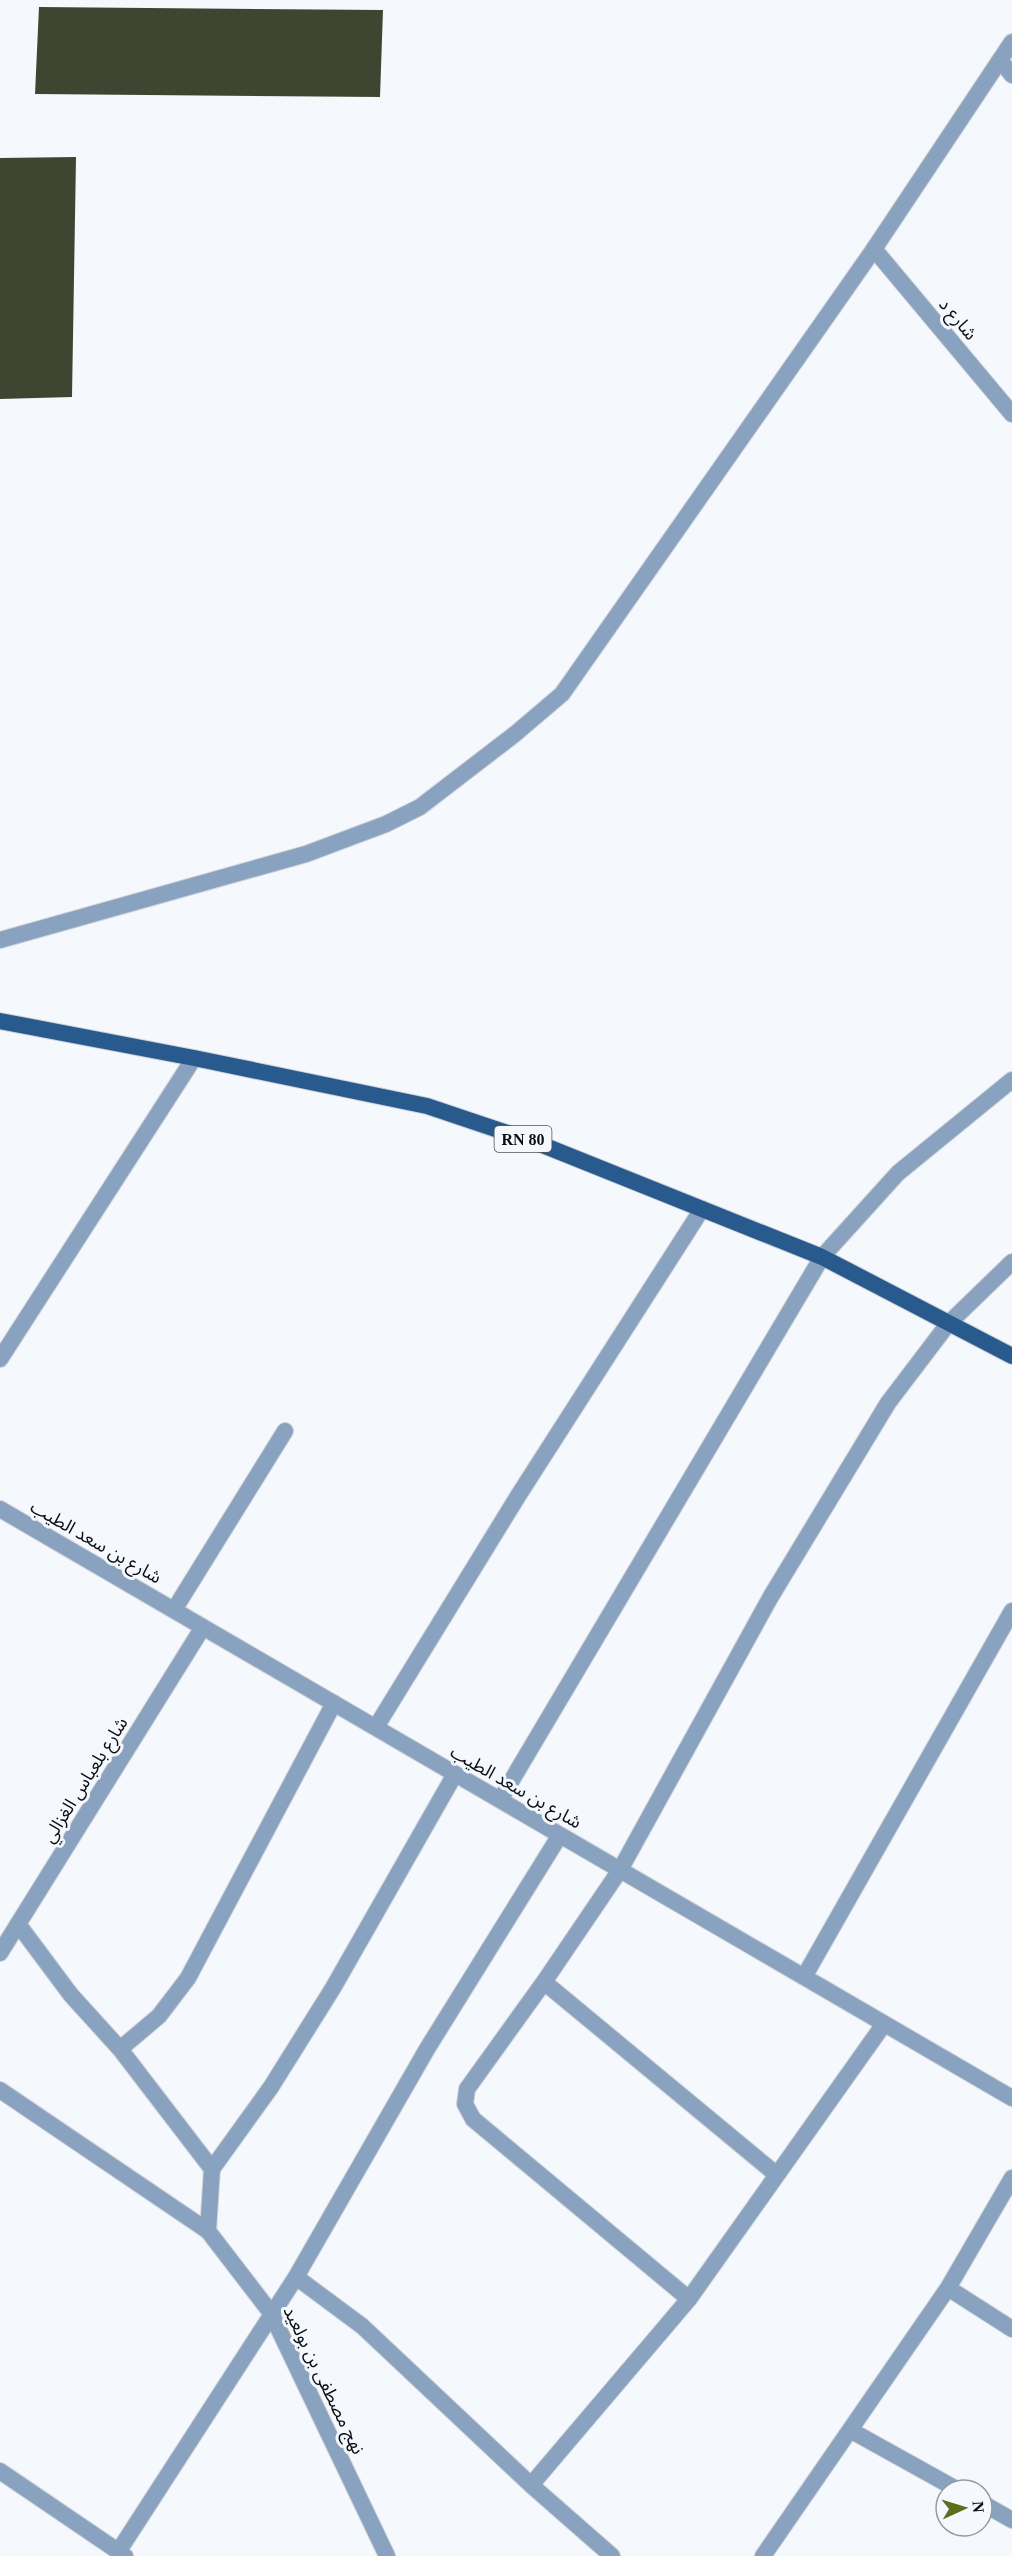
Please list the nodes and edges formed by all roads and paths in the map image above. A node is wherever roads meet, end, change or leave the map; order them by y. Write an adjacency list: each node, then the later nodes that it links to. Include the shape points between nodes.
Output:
1 (1012, 42): 2 (street)
2 (1000, 60): 3 (street); 4 (street)
3 (1012, 75)
4 (874, 249): 5 (street, شارع د); 6 (street, via 562,694 515,734 420,807 386,824 306,854)
5 (1012, 414)
6 (0, 940)
7 (0, 1021): 8 (main road, RN 80)
8 (194, 1058): 10 (main road, RN 80, via 427,1106 540,1144); 15 (street)
9 (1012, 1080): 11 (street, via 898,1173)
10 (702, 1209): 11 (main road, RN 80); 22 (street)
11 (822, 1257): 13 (main road, RN 80); 24 (street)
12 (1012, 1262): 13 (street)
13 (948, 1324): 14 (main road, RN 80); 26 (street, via 888,1403 770,1598)
14 (1012, 1356)
15 (0, 1359)
16 (285, 1431): 18 (street)
17 (0, 1509): 18 (street, شارع بن سعد الطيب)
18 (174, 1610): 20 (street, شارع بن سعد الطيب)
19 (1012, 1611): 29 (street)
20 (203, 1627): 21 (street, شارع بن سعد الطيب); 27 (street, شارع بلعباس الغزالي)
21 (334, 1703): 22 (street, شارع بن سعد الطيب); 32 (street, via 188,1978 159,2016)
22 (376, 1727): 23 (street, شارع بن سعد الطيب)
23 (455, 1774): 24 (street, شارع بن سعد الطيب); 35 (street, via 333,1988 271,2087)
24 (500, 1800): 25 (street, شارع بن سعد الطيب)
25 (560, 1835): 26 (street, شارع بن سعد الطيب); 39 (street, via 428,2049)
26 (620, 1870): 29 (street, شارع بن سعد الطيب); 30 (street)
27 (18, 1924): 28 (street, شارع بلعباس الغزالي); 32 (street, via 71,1995)
28 (0, 1953)
29 (804, 1977): 31 (street, شارع بن سعد الطيب)
30 (544, 1982): 36 (street); 41 (street, via 467,2089 465,2104 473,2119)
31 (885, 2024): 34 (street, شارع بن سعد الطيب); 36 (street)
32 (120, 2049): 35 (street)
33 (0, 2090): 38 (street, نهج مصطفى بن بولعيد)
34 (1012, 2098)
35 (212, 2169): 38 (street)
36 (777, 2175): 41 (street)
37 (1012, 2178): 40 (street)
38 (208, 2230): 42 (street, نهج مصطفى بن بولعيد)
39 (296, 2277): 42 (street); 47 (street, via 362,2326)
40 (948, 2288): 43 (street); 44 (street)
41 (689, 2299): 47 (street)
42 (271, 2313): 50 (street); 51 (street, نهج مصطفى بن بولعيد)
43 (1012, 2329)
44 (850, 2430): 46 (street); 53 (street)
45 (0, 2471): 50 (street)
46 (936, 2478)
47 (531, 2485): 52 (street)
48 (994, 2510): 49 (street)
49 (1012, 2520)
50 (121, 2554)
51 (387, 2556)
52 (612, 2556)
53 (763, 2556)

